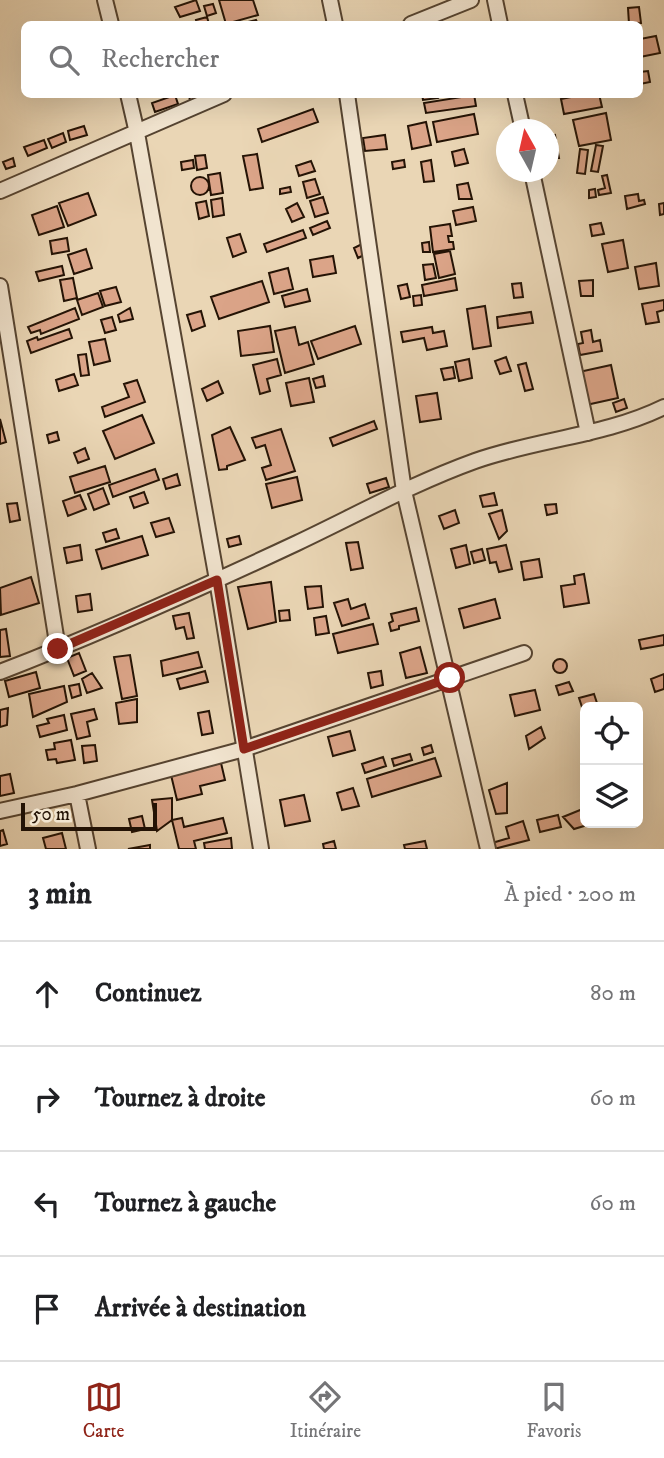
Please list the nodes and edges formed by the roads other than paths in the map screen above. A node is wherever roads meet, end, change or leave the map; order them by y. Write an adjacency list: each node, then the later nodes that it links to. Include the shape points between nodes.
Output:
1 (105, 0): 5 (street)
2 (330, 0): 6 (street)
3 (471, 0): 7 (street)
4 (495, 0): 8 (street)
5 (110, 21)
6 (334, 21)
7 (418, 21)
8 (499, 21)
9 (129, 98): 14 (street)
10 (215, 98): 14 (street)
11 (348, 98): 20 (street)
12 (516, 98): 13 (street)
13 (521, 119)
14 (137, 133): 16 (street); 21 (street)
15 (534, 182): 19 (street)
16 (0, 191)
17 (0, 286): 22 (street)
18 (664, 407): 19 (street)
19 (588, 433): 20 (street, via 528,444)
20 (404, 491): 21 (street); 25 (street)
21 (217, 580): 22 (street); 26 (street)
22 (58, 649): 24 (street)
23 (524, 653): 25 (street)
24 (0, 672)
25 (450, 678): 26 (street); 31 (street)
26 (244, 749): 27 (street); 30 (street)
27 (76, 794): 28 (street); 29 (street)
28 (0, 811)
29 (88, 849)
30 (261, 849)
31 (488, 849)

